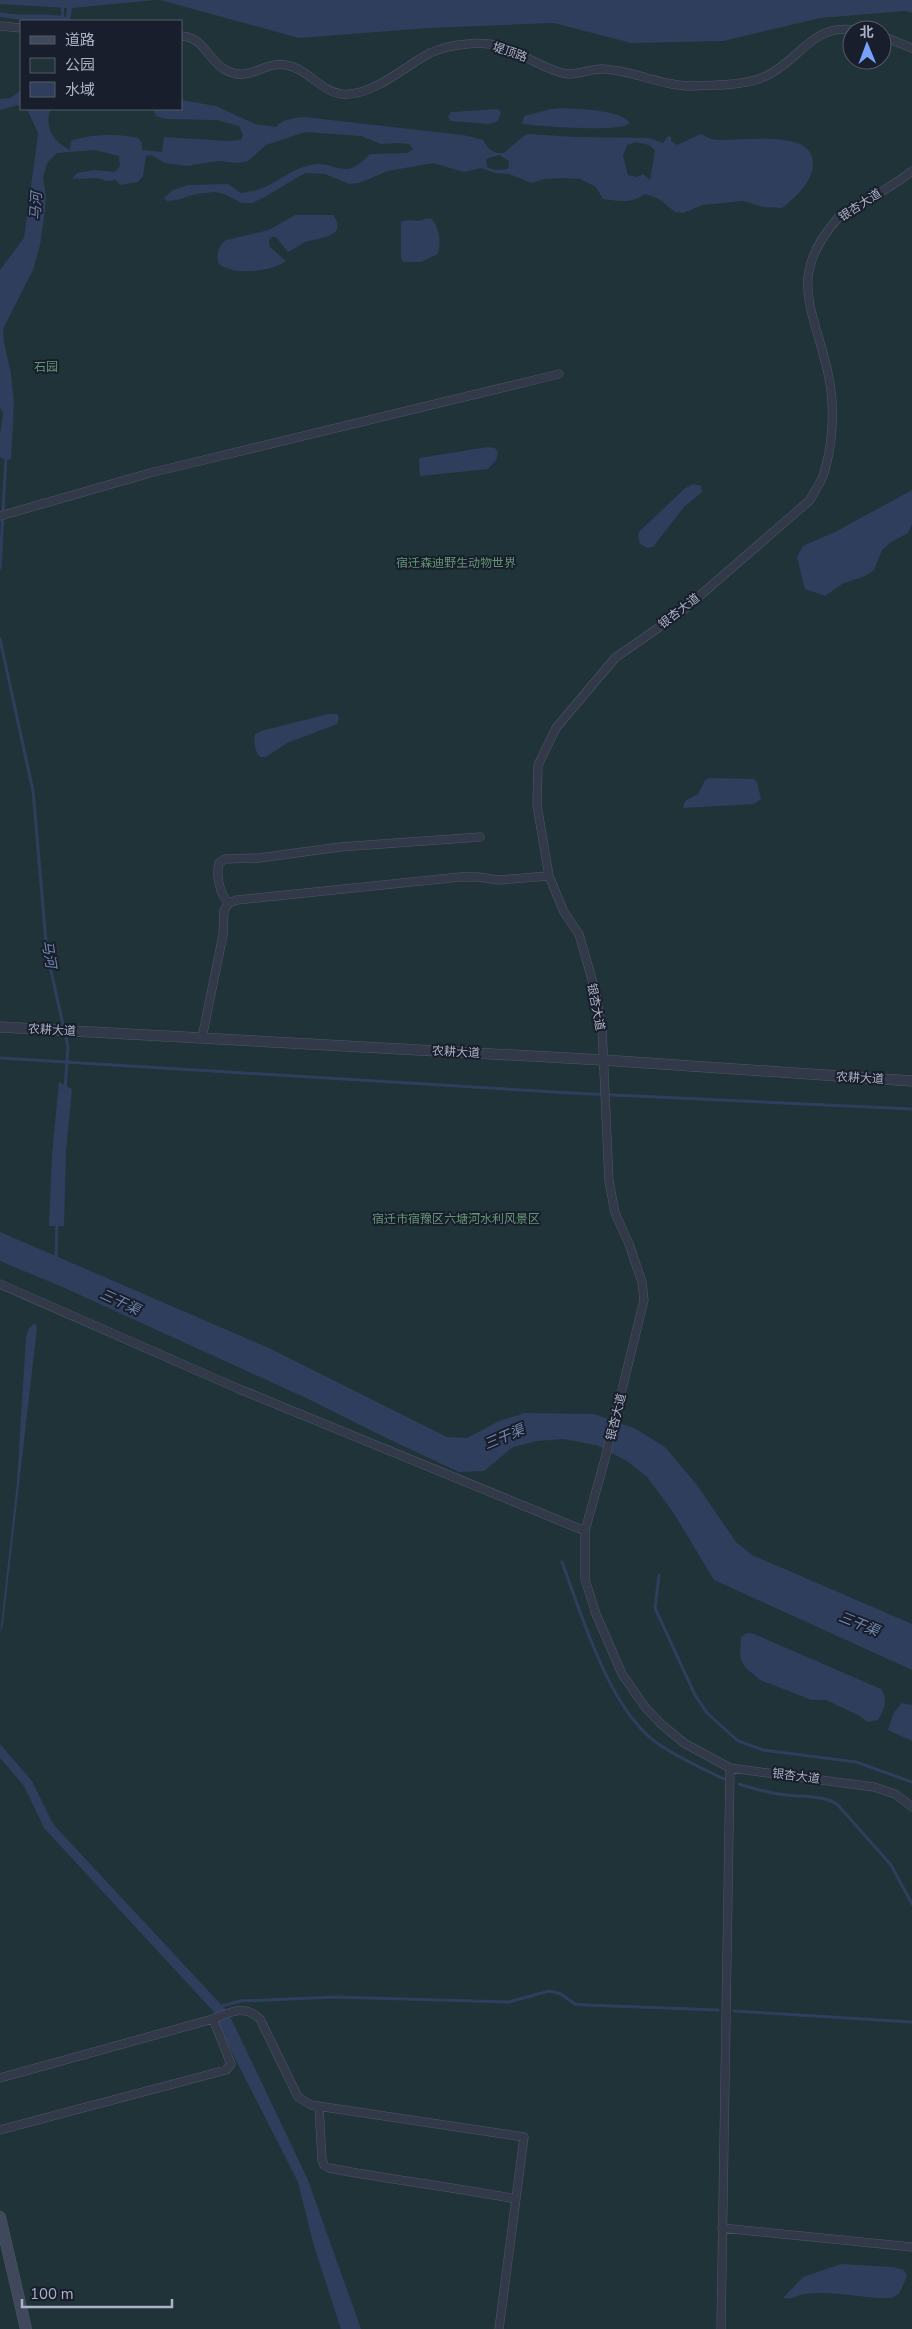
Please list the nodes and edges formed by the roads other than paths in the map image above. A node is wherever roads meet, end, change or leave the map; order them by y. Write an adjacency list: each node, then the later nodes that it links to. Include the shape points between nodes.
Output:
1 (0, 26): 2 (street)
2 (20, 28)
3 (842, 29): 4 (street, 堤顶路, via 817,36 783,67 745,82 690,86 661,84 602,69 570,74 493,44 468,44 432,53 384,82 343,94 330,91 286,65 255,73 233,74 214,62 198,41)
4 (182, 36)
5 (892, 40): 6 (street)
6 (912, 48)
7 (912, 171): 11 (street, 银杏大道, via 840,215 812,258 807,276 807,297 829,377 832,411 823,476 810,500 681,612 615,658 556,728 544,749 538,764 537,805)
8 (559, 374): 9 (street, via 150,473)
9 (0, 516)
10 (480, 837): 12 (street, via 225,859 219,863 217,871 224,898)
11 (549, 876): 12 (street, via 499,880 460,877); 15 (street, 银杏大道, via 564,912 579,934 602,1028)
12 (229, 903): 14 (street, via 224,910 223,935)
13 (0, 1027): 14 (street, 农耕大道)
14 (202, 1038): 15 (street, 农耕大道)
15 (603, 1060): 16 (street, 农耕大道); 18 (street, 银杏大道, via 609,1181 615,1213 642,1282 644,1300)
16 (912, 1081)
17 (0, 1284): 18 (street, via 239,1389)
18 (585, 1532): 19 (street, 银杏大道, via 585,1579 622,1674 661,1724 684,1743)
19 (730, 1768): 20 (street, 银杏大道, via 874,1788 895,1794); 27 (street)
20 (912, 1808)
21 (213, 2019): 22 (street); 23 (street, via 236,2010 252,2012 260,2019 298,2097); 24 (street, via 230,2060 226,2070)
22 (0, 2078)
23 (319, 2106): 25 (street, via 324,2166); 25 (street, via 524,2137)
24 (0, 2130)
25 (515, 2199): 32 (street)
26 (0, 2217): 31 (main road)
27 (722, 2228): 29 (street); 33 (street)
28 (0, 2244): 30 (main road)
29 (912, 2247)
30 (20, 2329)
31 (26, 2329)
32 (499, 2329)
33 (721, 2329)

